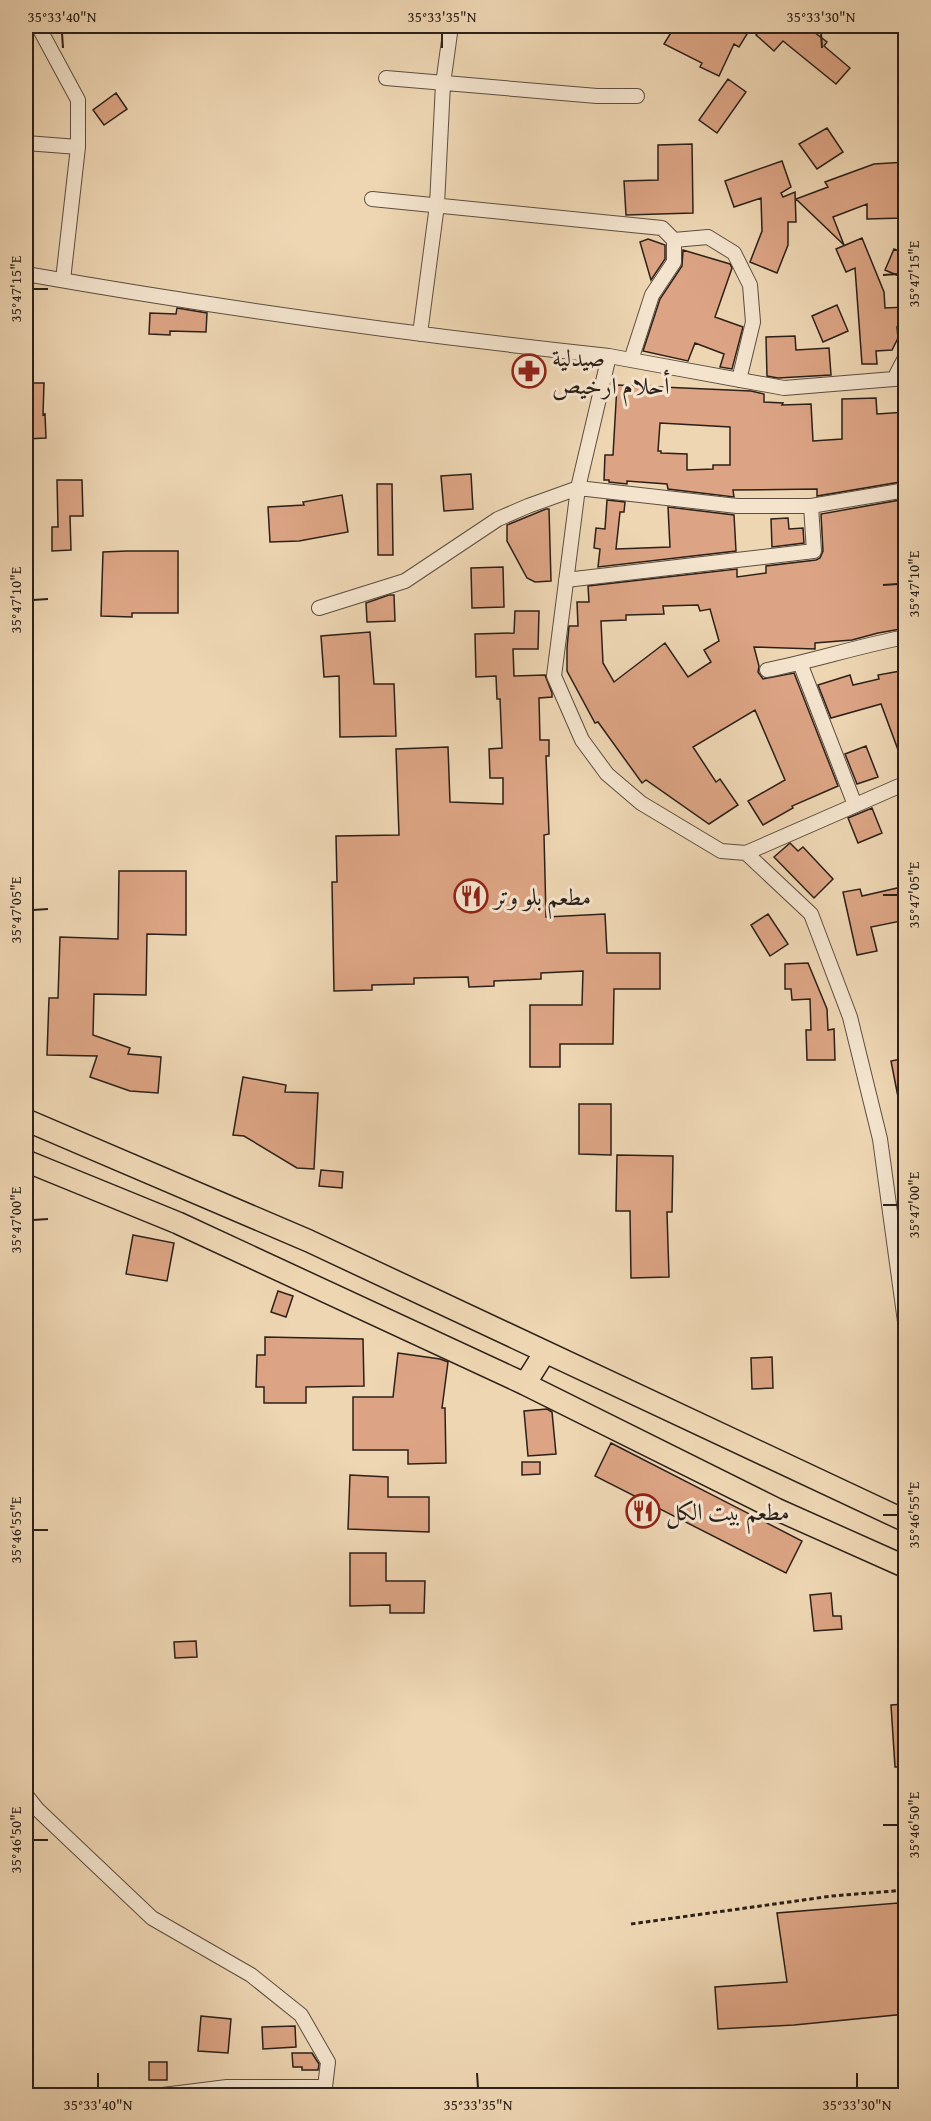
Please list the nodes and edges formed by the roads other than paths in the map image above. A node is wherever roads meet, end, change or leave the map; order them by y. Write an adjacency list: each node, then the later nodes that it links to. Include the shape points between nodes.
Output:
1 (38, 26): 7 (street, via 78,100)
2 (451, 26): 4 (street)
3 (386, 78): 4 (street)
4 (443, 84): 5 (street); 9 (street)
5 (637, 96)
6 (26, 143): 7 (street)
7 (78, 147): 12 (street)
8 (372, 199): 9 (street)
9 (437, 205): 10 (street, via 662,228); 13 (street)
10 (674, 240): 16 (street, via 674,262 652,295); 18 (street, via 708,237 734,253 750,285 753,322)
11 (26, 274): 12 (street)
12 (63, 280): 13 (street)
13 (420, 334): 14 (street)
14 (609, 356): 16 (street); 19 (street)
15 (906, 356): 17 (street)
16 (631, 360): 18 (street)
17 (900, 378): 18 (street, via 784,388)
18 (739, 380)
19 (578, 488): 21 (street, via 737,506); 22 (street); 23 (street, via 498,519 405,580)
20 (906, 490): 21 (street)
21 (811, 506): 22 (street, via 813,551)
22 (566, 580): 29 (street, via 554,676 582,740 607,774 641,803 721,851)
23 (319, 608)
24 (906, 638): 25 (street)
25 (800, 663): 26 (street); 28 (street)
26 (767, 670)
27 (906, 783): 28 (street)
28 (855, 805): 29 (street)
29 (746, 853): 32 (street, via 811,914 849,1017 880,1139)
30 (26, 1120): 33 (main road, via 309,1241)
31 (26, 1161): 34 (main road, via 178,1223)
32 (906, 1329)
33 (545, 1352): 34 (main road); 35 (main road)
34 (525, 1384): 36 (main road, via 776,1509)
35 (906, 1521)
36 (906, 1567)
37 (26, 1796): 38 (street, via 152,1918 251,1975 300,2015 328,2062)
38 (327, 2092): 39 (street, via 227,2087)
39 (155, 2096)

